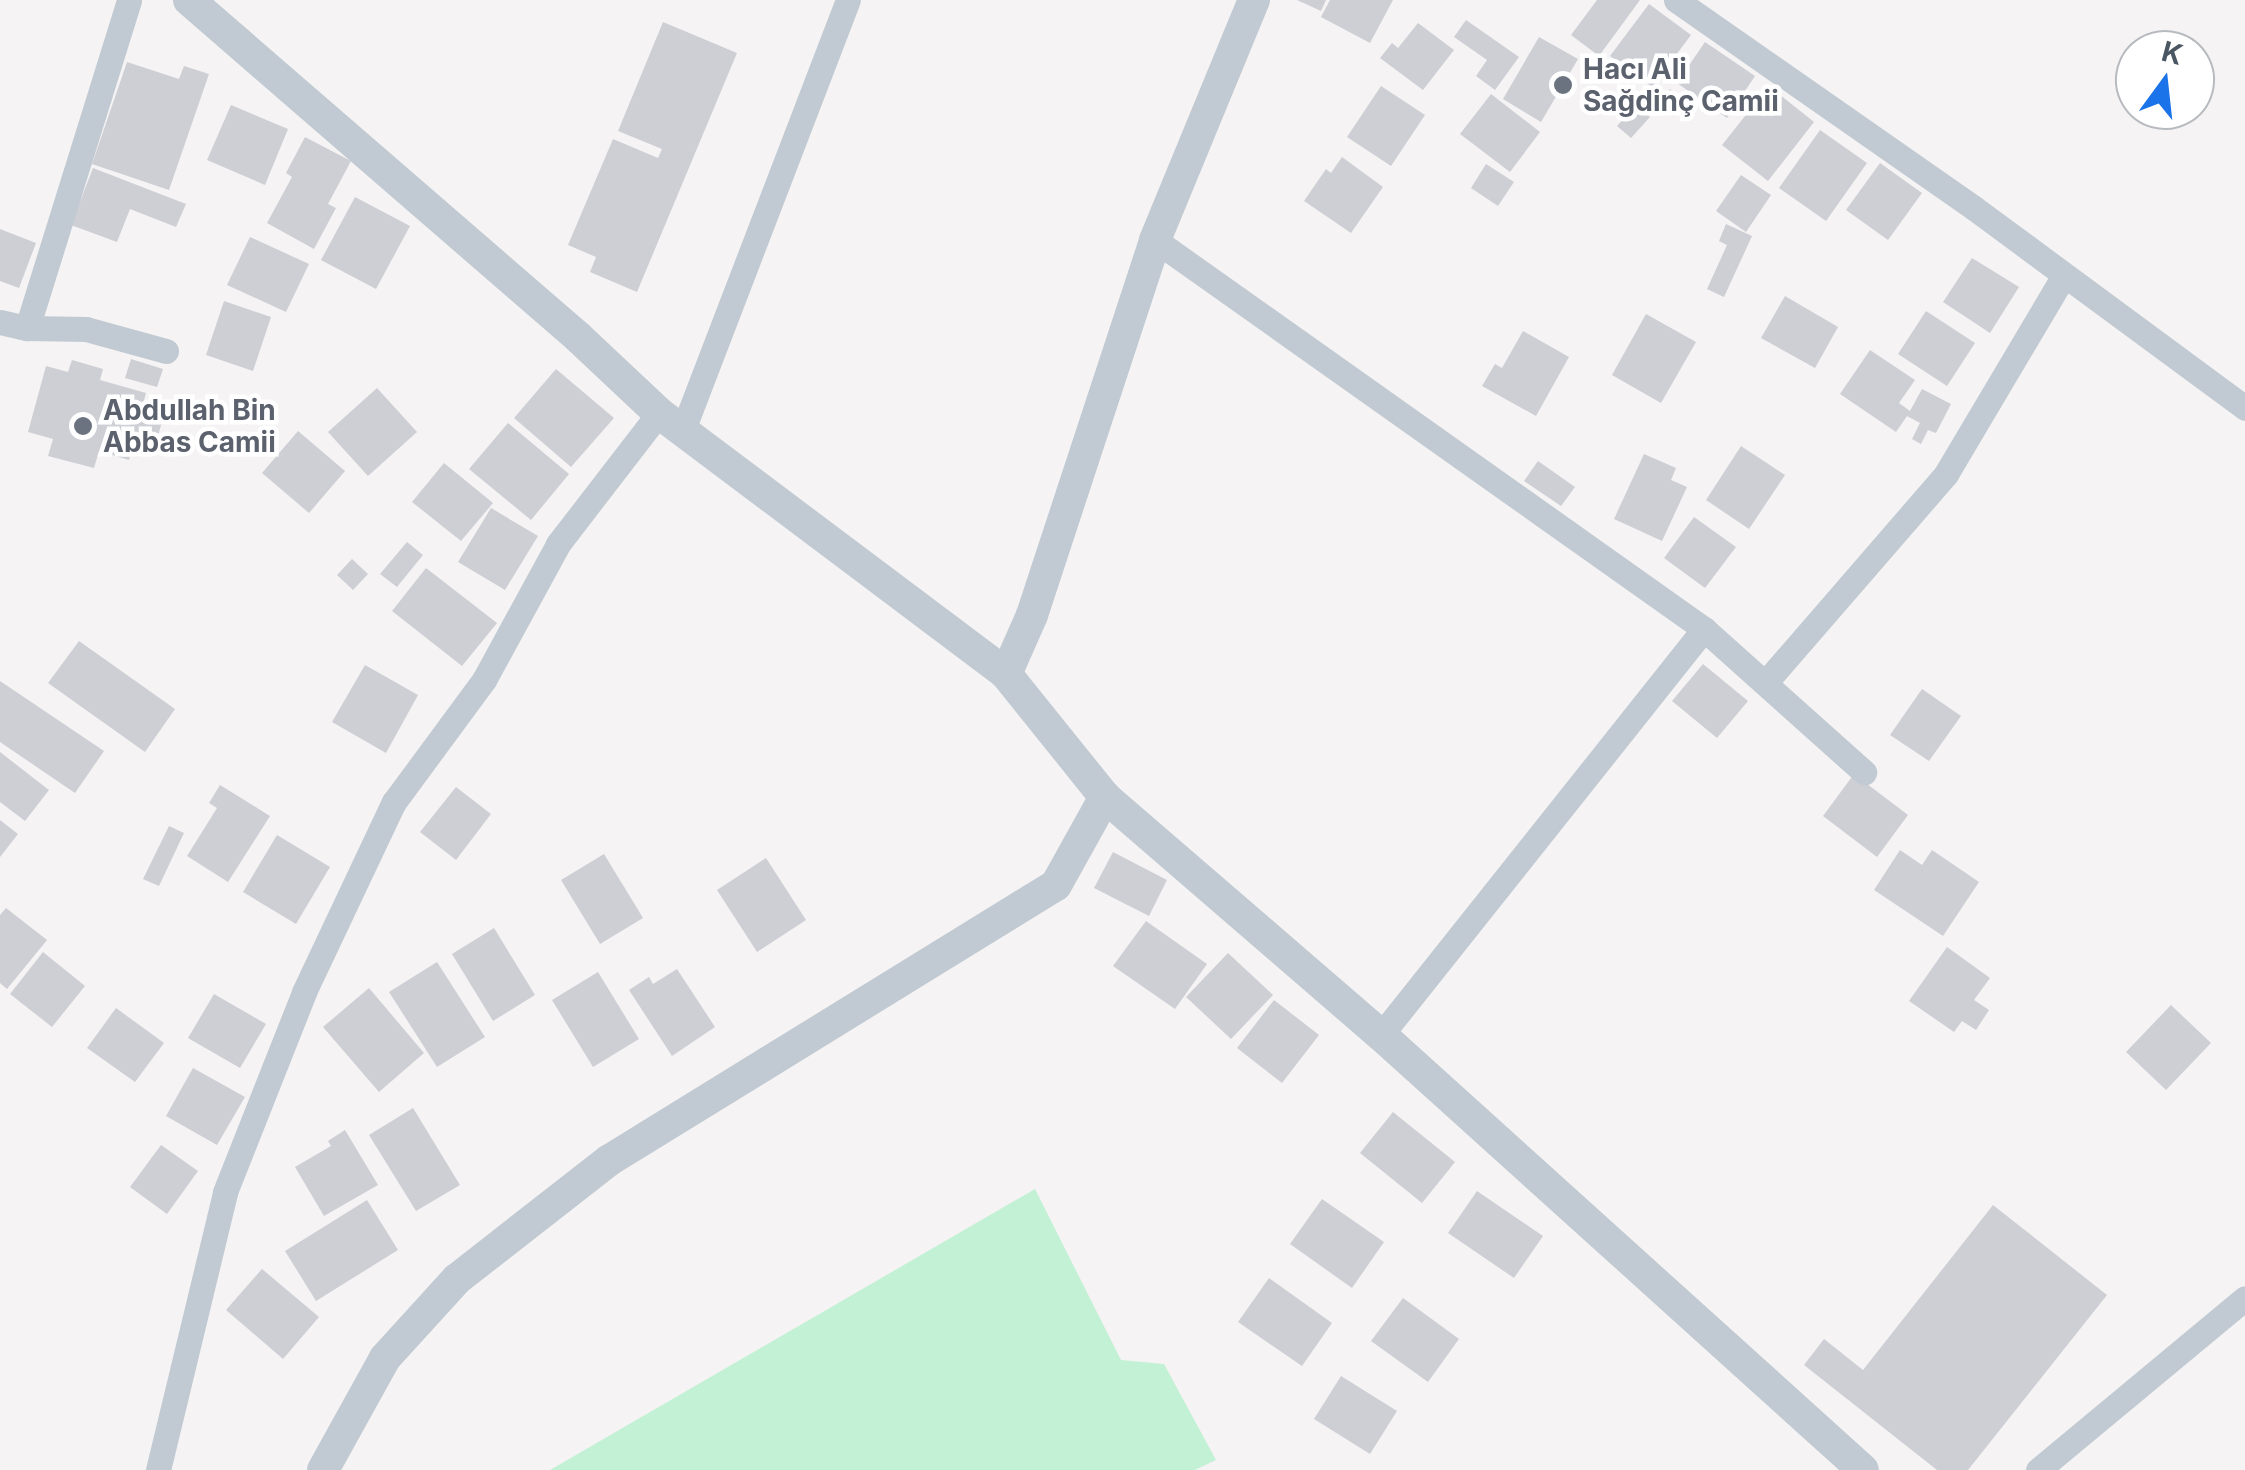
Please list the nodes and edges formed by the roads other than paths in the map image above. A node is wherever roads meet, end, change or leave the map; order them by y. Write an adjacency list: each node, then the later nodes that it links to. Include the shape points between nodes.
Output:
1 (130, 0): 9 (street)
2 (188, 0): 12 (street)
3 (848, 0): 12 (street)
4 (1254, 0): 6 (street)
5 (1676, 0): 7 (street)
6 (1155, 240): 13 (street); 14 (street, via 1032,615)
7 (2064, 275): 11 (street); 15 (street, via 1946,474)
8 (0, 322): 9 (street)
9 (26, 328): 10 (street, via 86,329)
10 (166, 351)
11 (2245, 408)
12 (671, 420): 14 (street); 20 (street, via 558,544 484,680 394,802 304,992 225,1192)
13 (1704, 629): 15 (street); 18 (street)
14 (1006, 674): 17 (street)
15 (1766, 682): 16 (street)
16 (1864, 772)
17 (1105, 798): 18 (street); 21 (street, via 1056,885 608,1161 457,1279 385,1358)
18 (1381, 1035): 22 (street)
19 (2245, 1298): 23 (street)
20 (158, 1470)
21 (323, 1470)
22 (1863, 1470)
23 (2038, 1470)

